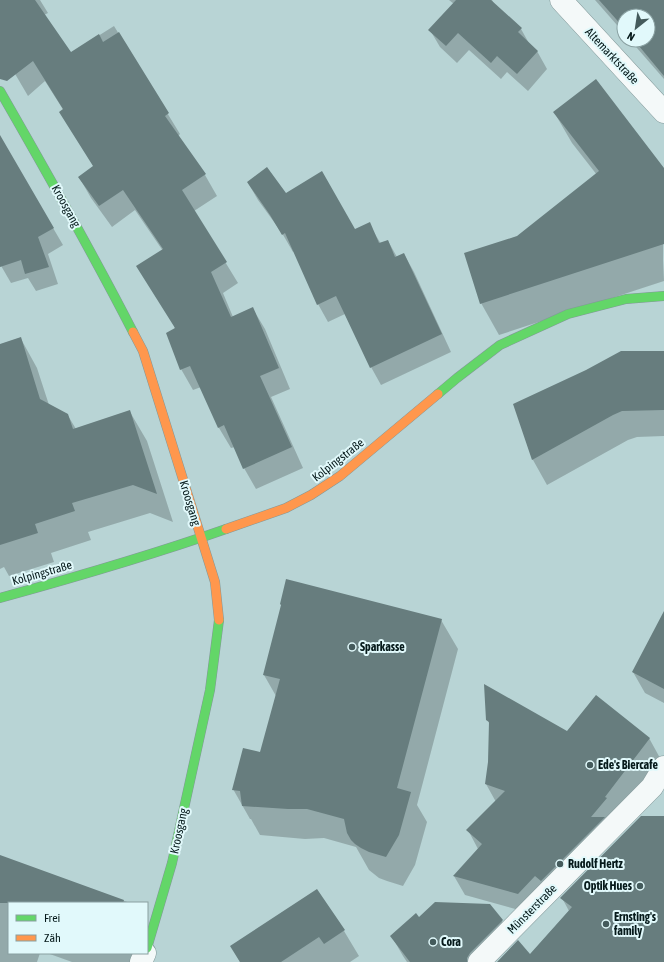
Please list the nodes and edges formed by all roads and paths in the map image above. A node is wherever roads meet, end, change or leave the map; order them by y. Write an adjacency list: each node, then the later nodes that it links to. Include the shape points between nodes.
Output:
1 (561, 0): 3 (street, Altemarktstraße)
2 (0, 91): 5 (street, Kroosgang, via 61,197 143,351)
3 (664, 112)
4 (664, 296): 5 (street, Kolpingstraße, via 626,299 568,314 500,345 340,476 312,495 286,508)
5 (200, 538): 6 (street, Kolpingstraße); 9 (street, Kroosgang, via 215,582 219,619 210,690 172,863)
6 (0, 598)
7 (664, 767): 8 (street, Münsterstraße)
8 (658, 791): 10 (street, Münsterstraße)
9 (148, 945)
10 (479, 962)

